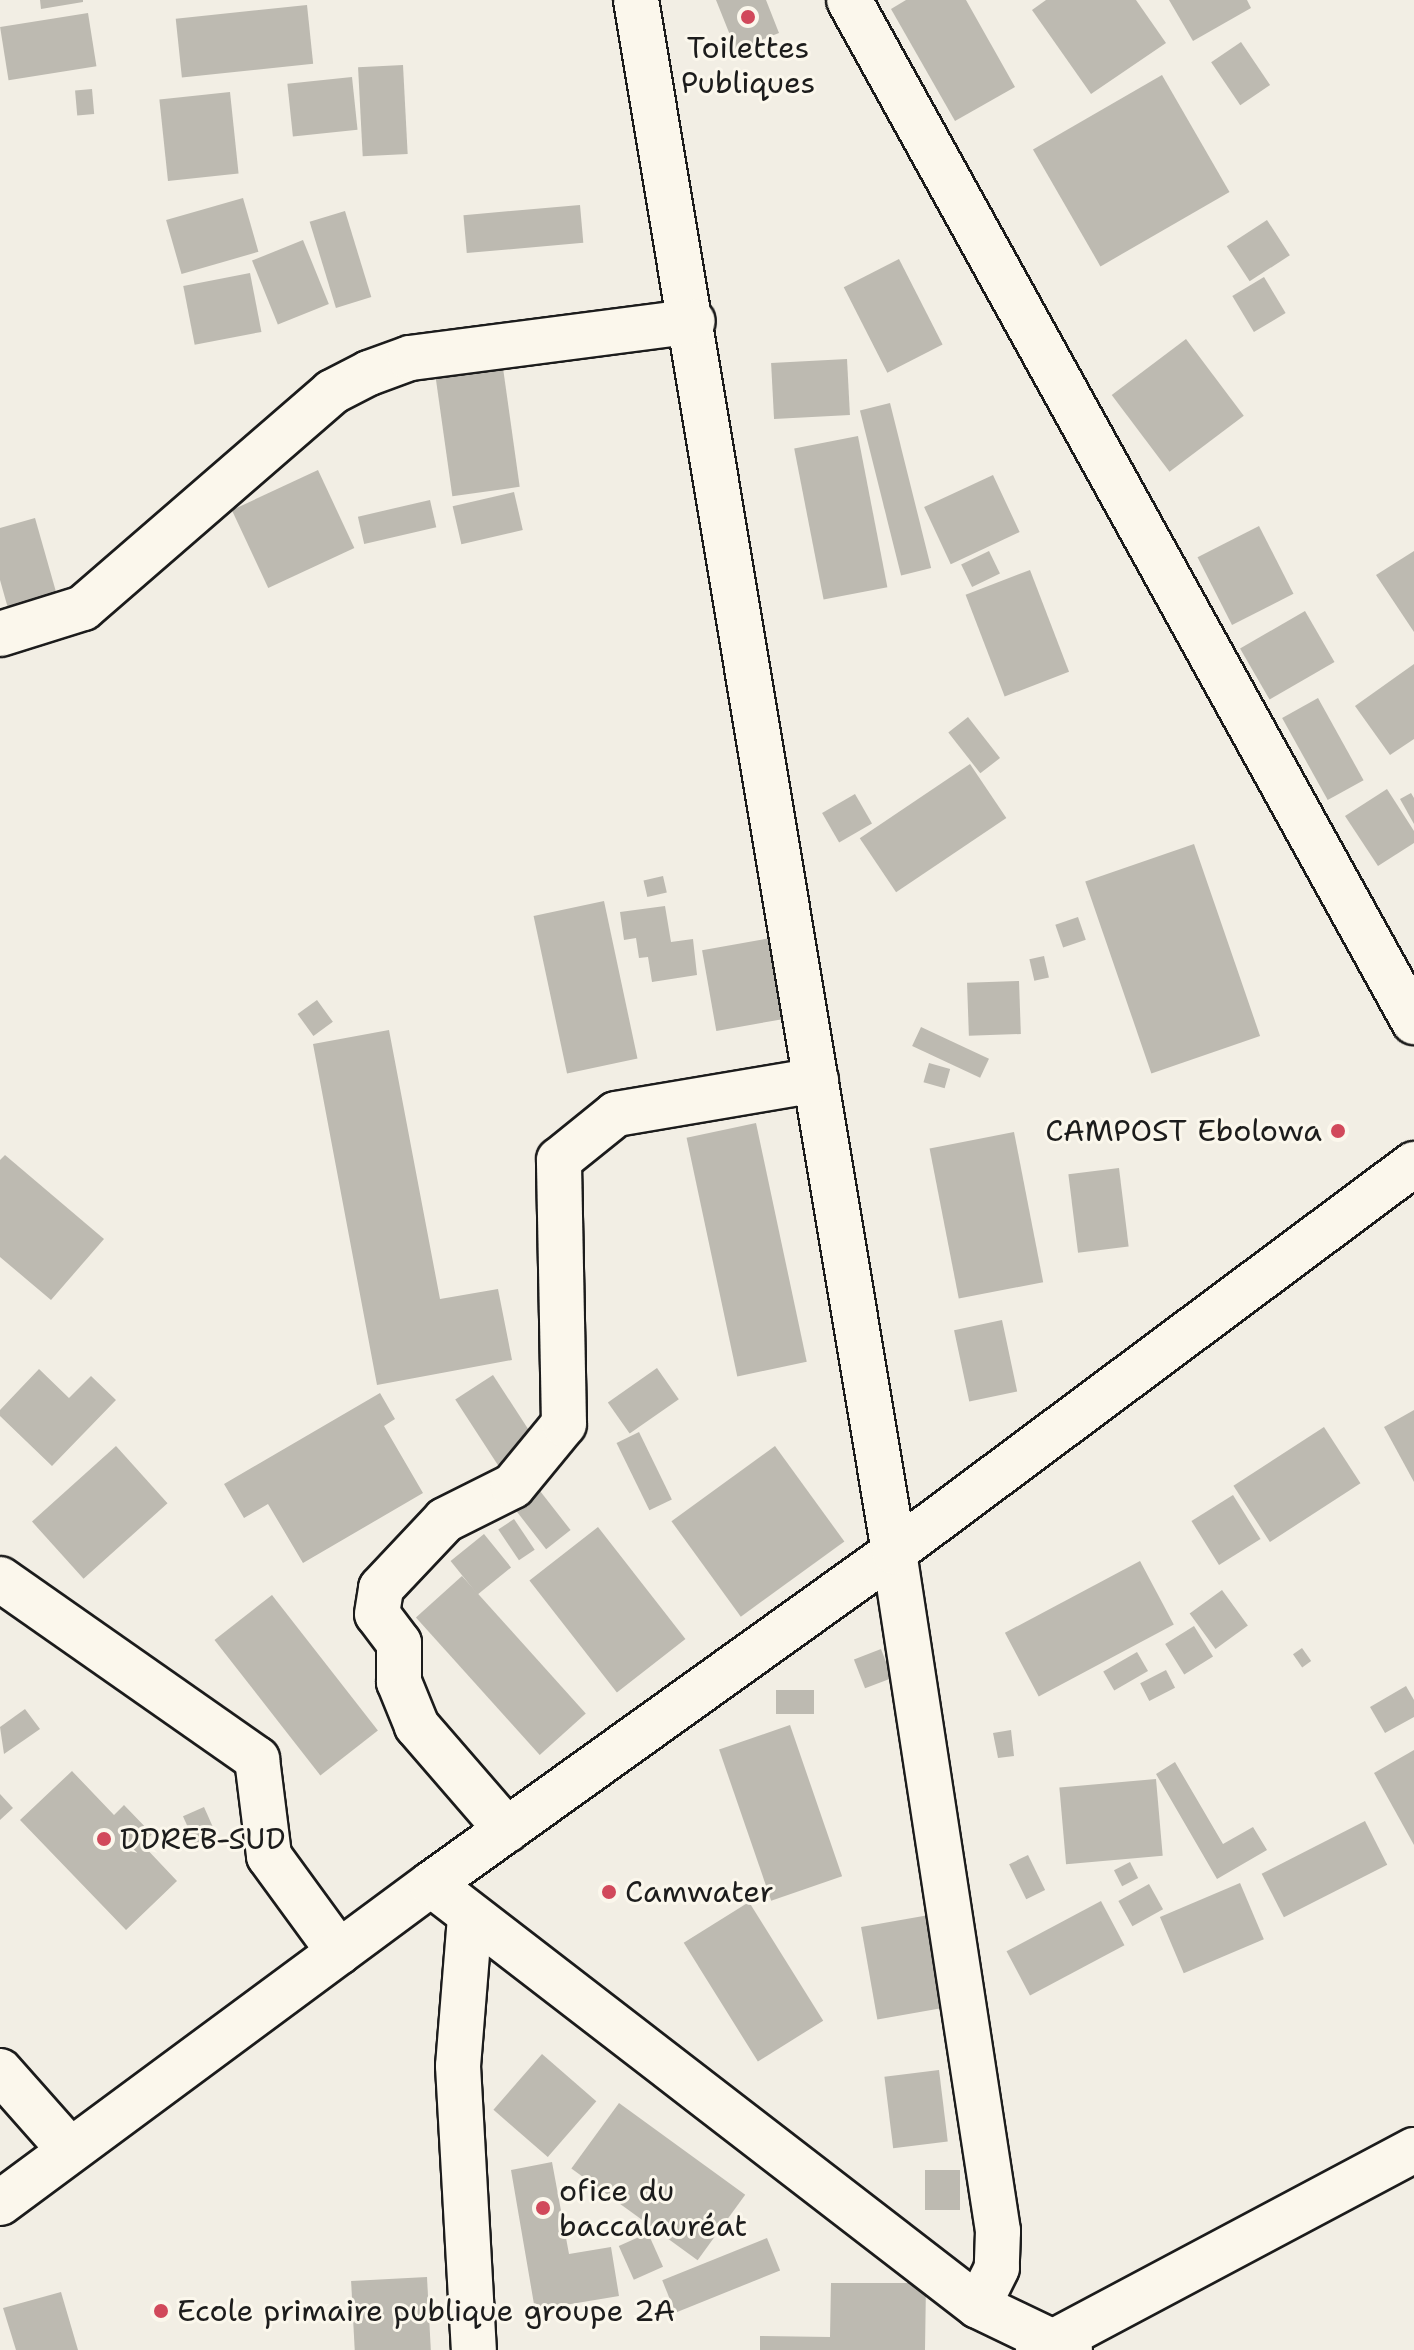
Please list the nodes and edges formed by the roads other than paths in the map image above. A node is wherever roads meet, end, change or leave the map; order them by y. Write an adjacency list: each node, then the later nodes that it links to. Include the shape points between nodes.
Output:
1 (636, 0): 3 (street)
2 (849, 0): 5 (street)
3 (693, 321): 4 (street, via 410,358 369,373 332,392 83,608); 6 (street)
4 (0, 634)
5 (1414, 1022)
6 (816, 1080): 8 (street); 10 (street, via 616,1114 559,1160 564,1424 513,1486 445,1520 381,1588 377,1614 399,1643 399,1682 417,1726)
7 (1414, 1164): 8 (street)
8 (894, 1552): 10 (street); 18 (street, via 998,2231 997,2268)
9 (0, 1579): 13 (street, via 257,1759 269,1856)
10 (507, 1830): 11 (street)
11 (431, 1884): 12 (street); 13 (street)
12 (470, 1917): 18 (street); 20 (street, via 458,2066)
13 (339, 1952): 15 (street)
14 (0, 2071): 15 (street)
15 (70, 2150): 17 (street)
16 (1414, 2150): 19 (street)
17 (0, 2203)
18 (978, 2306): 19 (street)
19 (1057, 2348)
20 (474, 2350)

